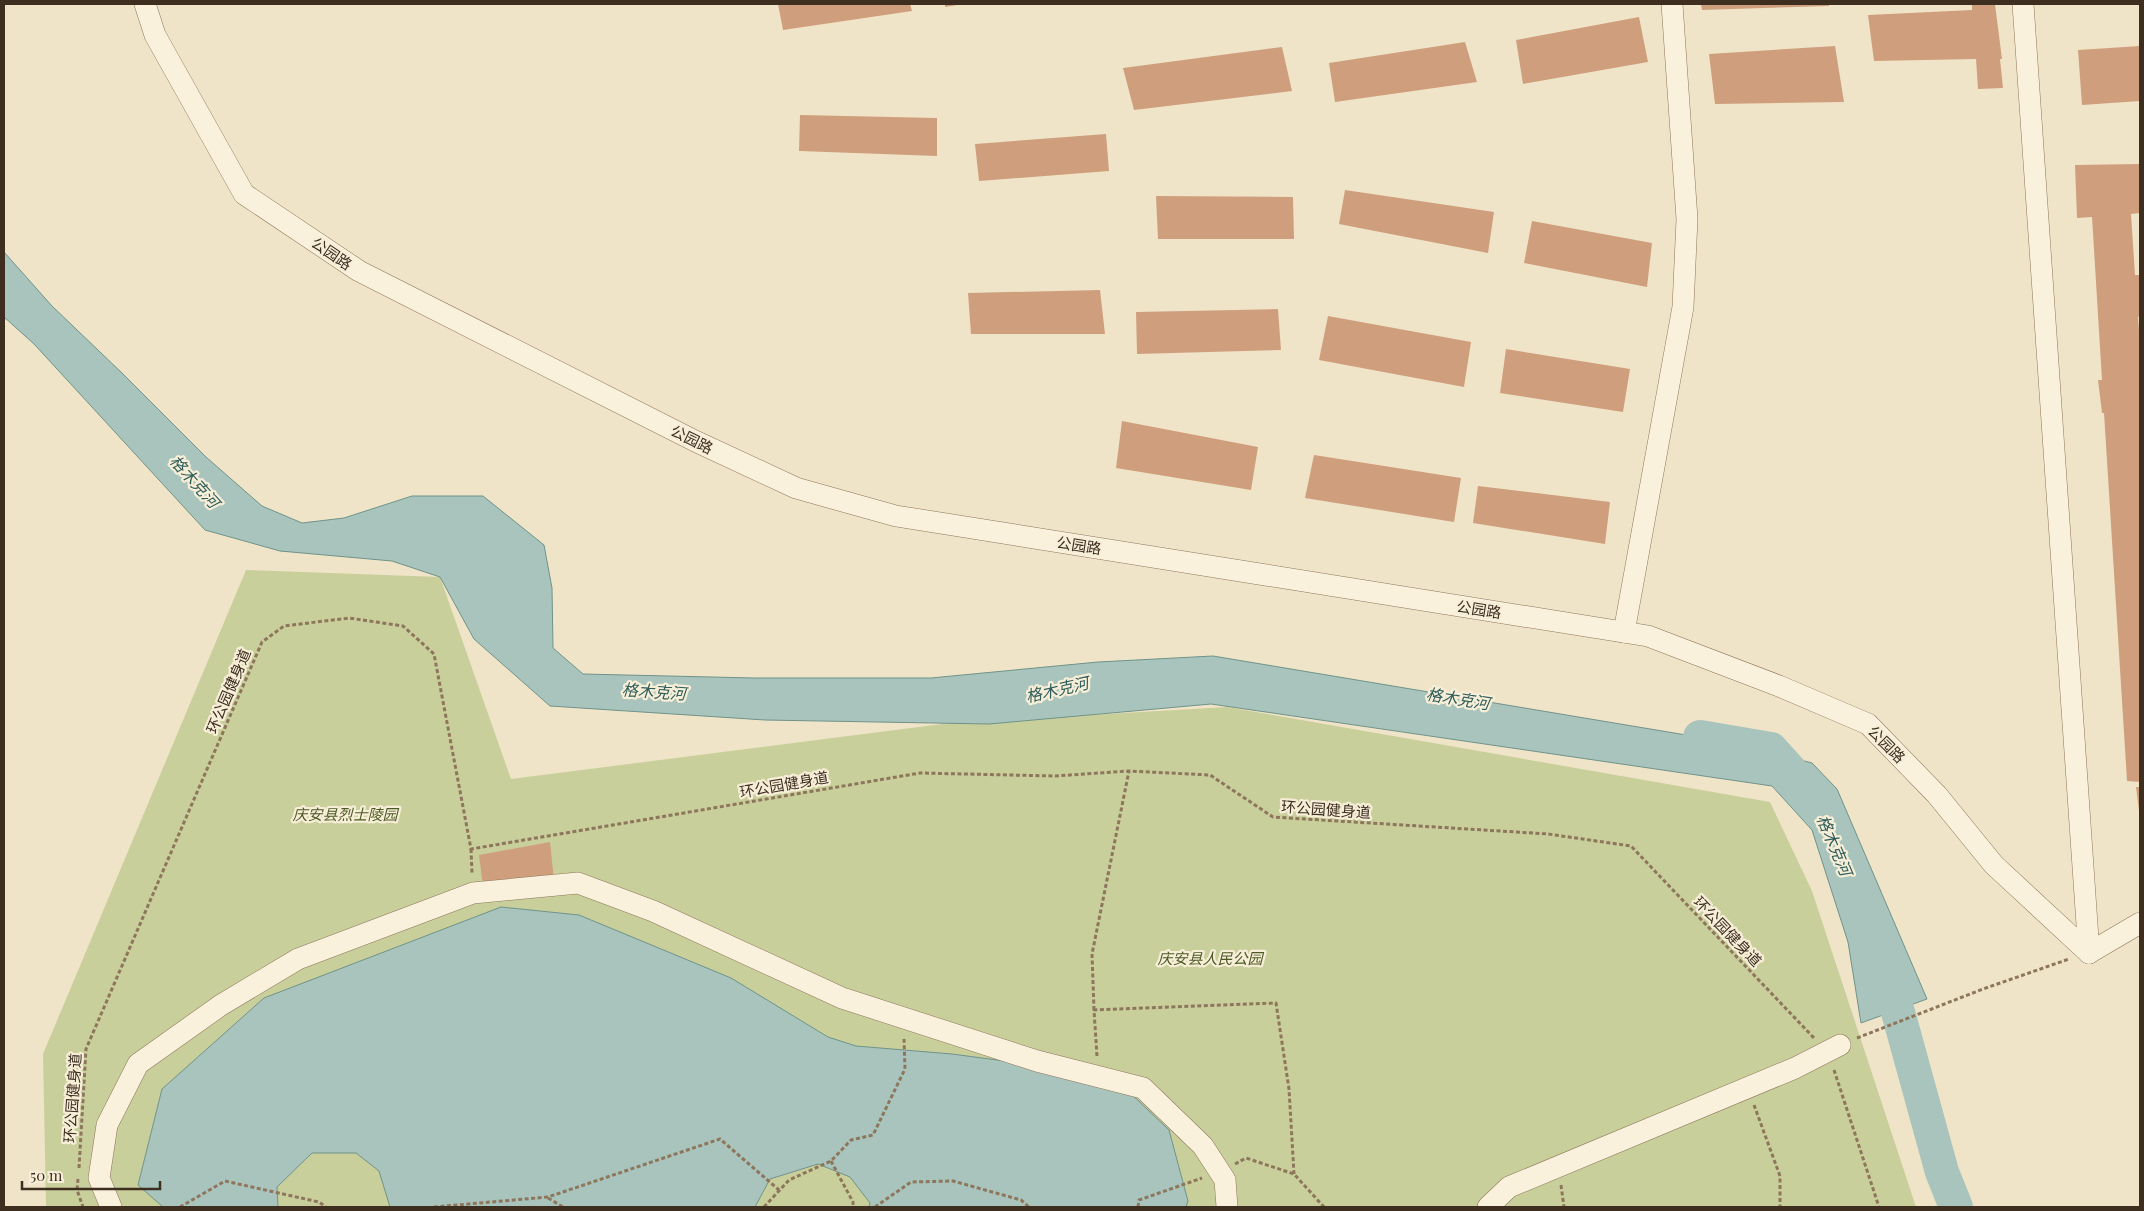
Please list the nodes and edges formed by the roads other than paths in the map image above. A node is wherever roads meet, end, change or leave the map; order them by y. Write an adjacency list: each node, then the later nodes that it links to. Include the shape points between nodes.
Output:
1 (145, 4): 4 (street, 公园路, via 155,35 244,194 359,271 661,424 796,488 896,516)
2 (1672, 4): 4 (street, via 1687,219 1683,307)
3 (2023, 4): 6 (street)
4 (1624, 632): 6 (street, 公园路, via 1658,640 1868,724 1937,796 1994,865)
5 (2140, 923): 6 (street)
6 (2089, 953)
7 (1834, 1048): 10 (street, via 1747,1088 1509,1187)
8 (111, 1207): 9 (street, via 99,1178 107,1125 138,1064 221,1005 298,959 473,893 578,883 653,911 842,998 1038,1061 1144,1088 1203,1146 1225,1180)
9 (1227, 1207)
10 (1488, 1207)

